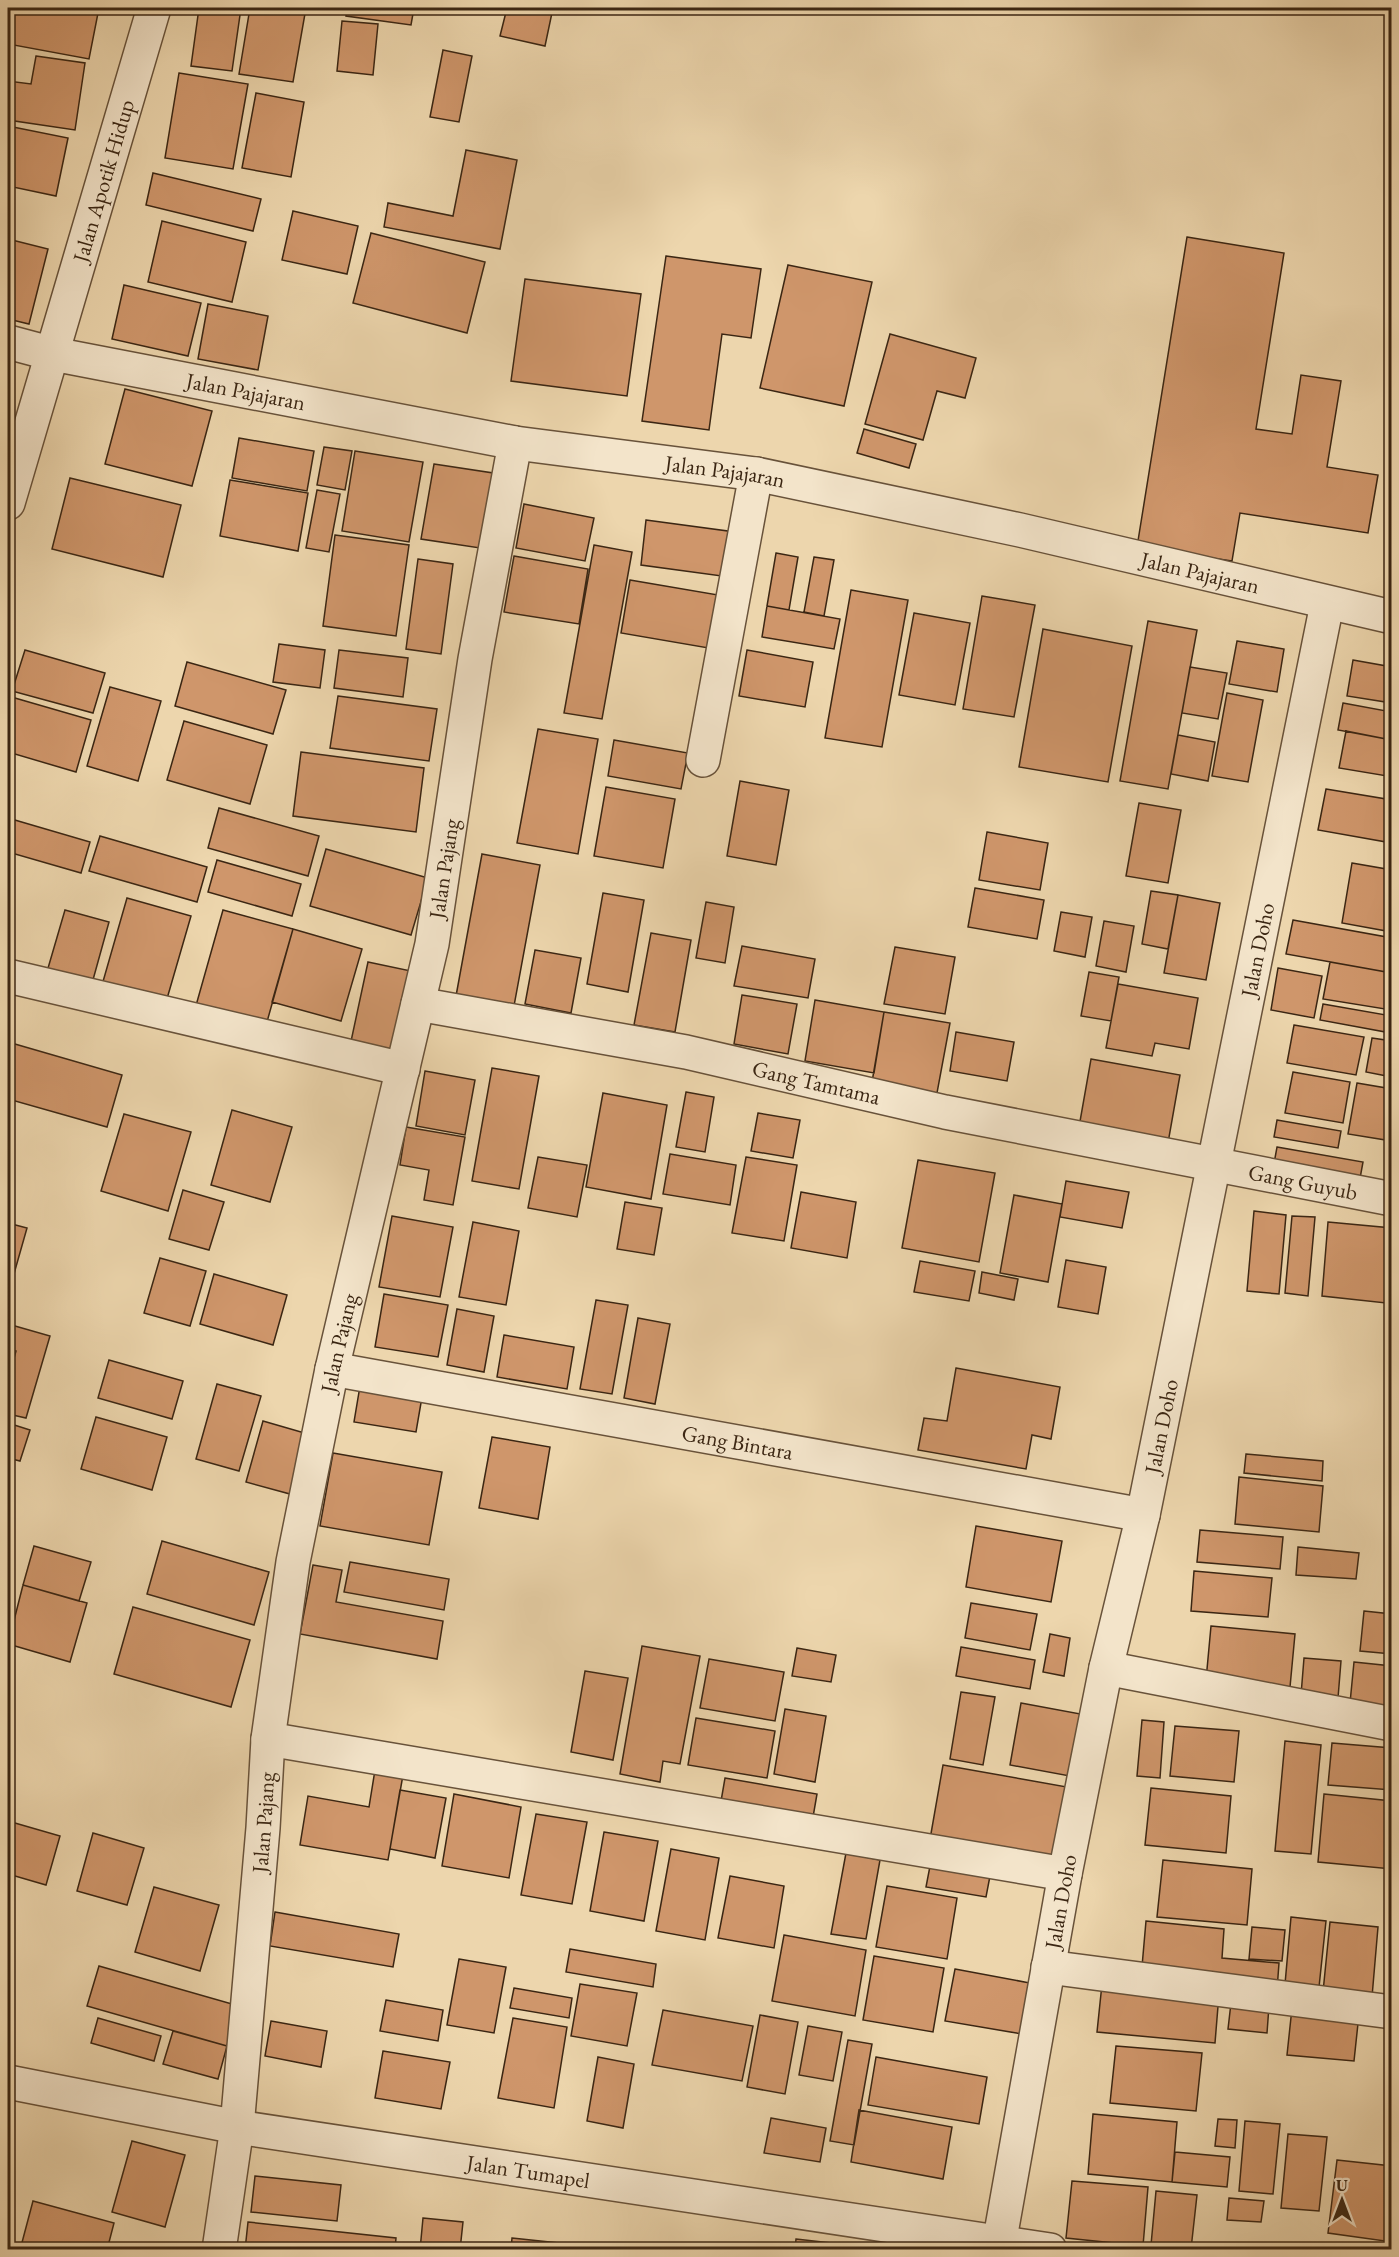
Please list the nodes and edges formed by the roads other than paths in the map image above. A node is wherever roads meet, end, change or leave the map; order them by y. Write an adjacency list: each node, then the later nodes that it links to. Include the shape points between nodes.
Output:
1 (154, 8): 3 (street, Jalan Apotik Hidup)
2 (8, 342): 3 (street, Jalan Pajajaran)
3 (53, 354): 4 (street, Jalan Pajajaran); 6 (street, Jalan Apotik Hidup)
4 (515, 443): 5 (street, Jalan Pajajaran); 11 (street, Jalan Pajang, via 475,659 432,944)
5 (756, 474): 7 (street, Jalan Pajajaran, via 1020,530); 9 (street)
6 (8, 503)
7 (1327, 604): 8 (street, Jalan Pajajaran); 13 (street, Jalan Doho)
8 (1392, 617)
9 (703, 760)
10 (8, 976): 12 (street)
11 (418, 1005): 12 (street, Jalan Pajang); 13 (street, Gang Tamtama, via 686,1052 945,1112)
12 (403, 1069): 15 (street, Jalan Pajang)
13 (1214, 1166): 14 (street, Gang Guyub); 16 (street, Jalan Doho)
14 (1392, 1199)
15 (332, 1369): 16 (street, Gang Bintara); 19 (street, Jalan Pajang, via 293,1562)
16 (1143, 1515): 17 (street, Jalan Doho)
17 (1106, 1668): 18 (street); 20 (street, Jalan Doho)
18 (1392, 1724)
19 (268, 1739): 20 (street); 24 (street, Jalan Pajang)
20 (1065, 1874): 21 (street, Jalan Doho)
21 (1048, 1968): 22 (street); 25 (street, Jalan Doho)
22 (1392, 2012)
23 (8, 2082): 24 (street, Jalan Tumapel)
24 (237, 2127): 25 (street, Jalan Tumapel); 26 (street, Jalan Pajang)
25 (999, 2245): 27 (street, Jalan Tumapel)
26 (219, 2250)
27 (1050, 2250)

